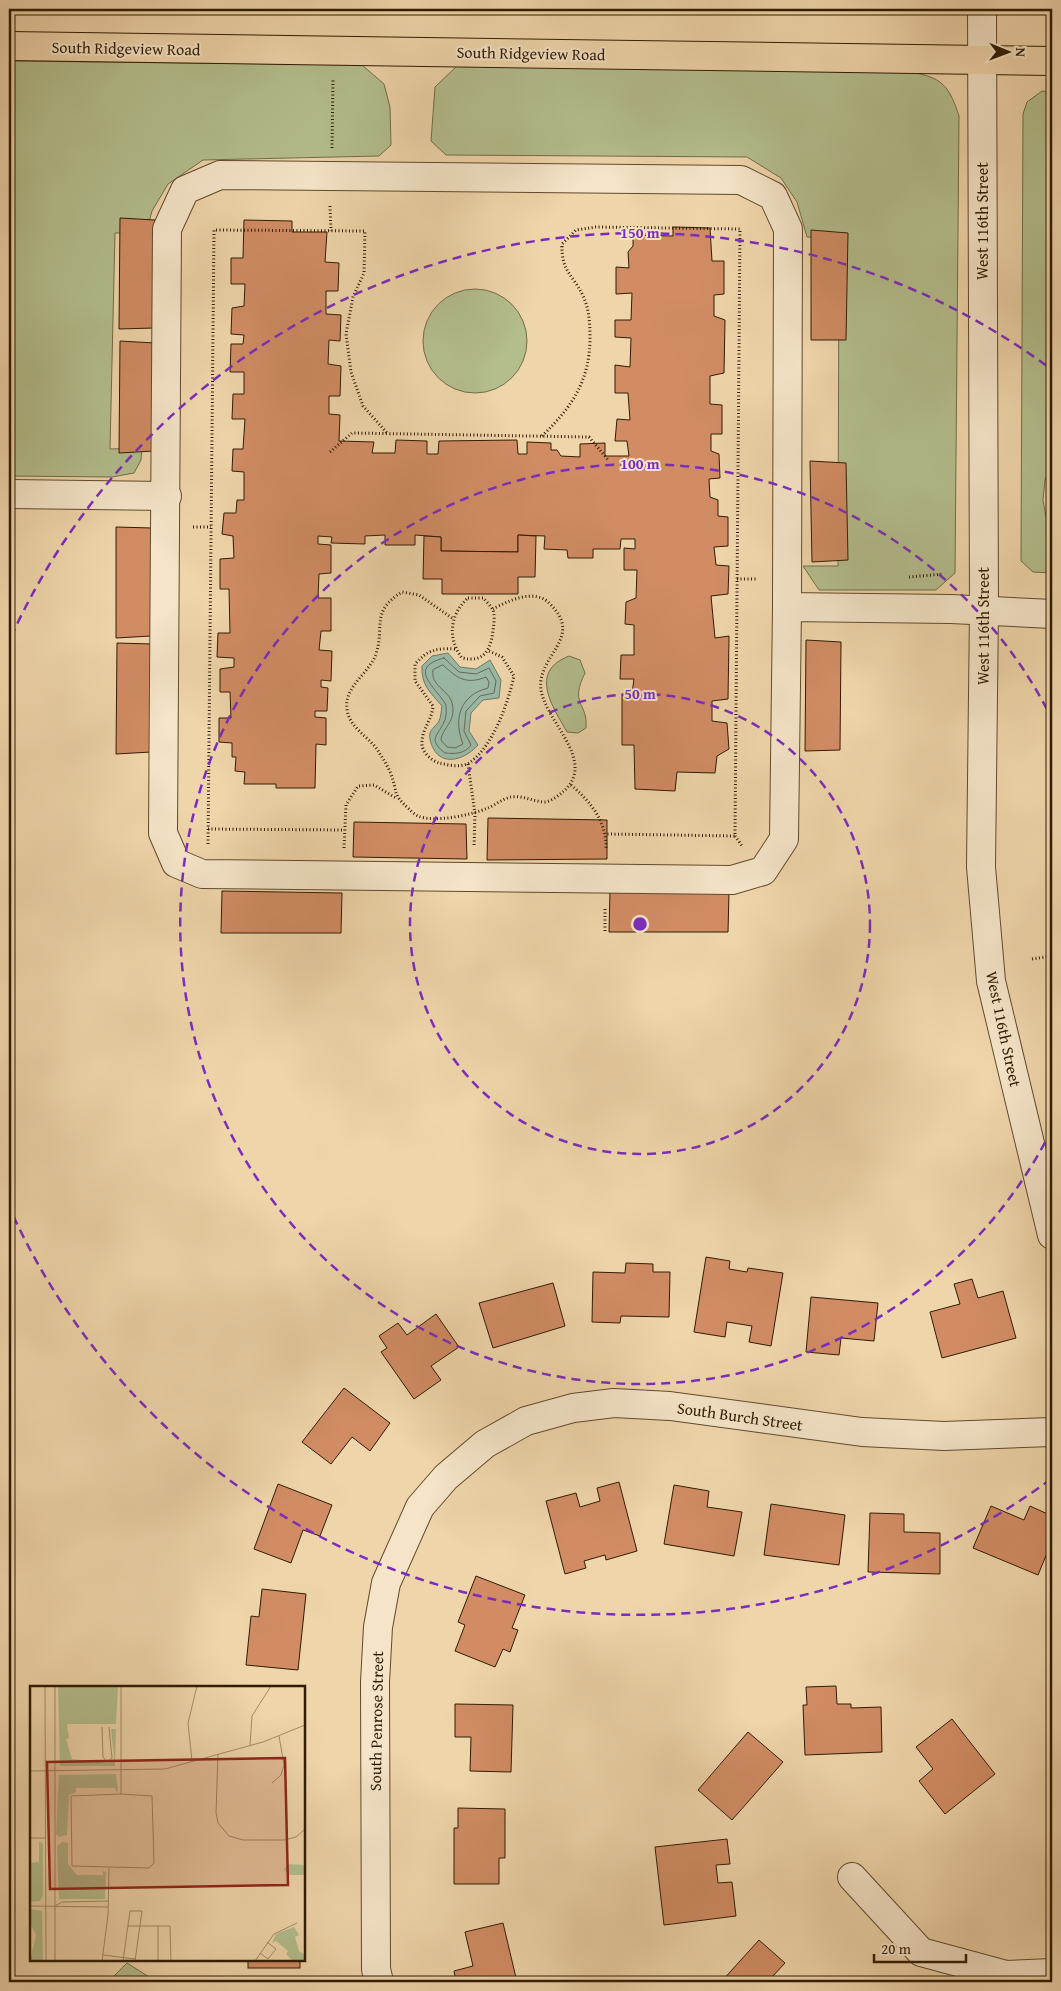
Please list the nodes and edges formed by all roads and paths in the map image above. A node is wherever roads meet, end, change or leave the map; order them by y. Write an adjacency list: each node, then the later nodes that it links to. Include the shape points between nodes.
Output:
1 (982, 9): 3 (street, West 116th Street)
2 (9, 46): 3 (main road, South Ridgeview Road)
3 (981, 60): 4 (main road, South Ridgeview Road); 19 (street, West 116th Street)
4 (1052, 61)
5 (333, 78): 6 (path)
6 (332, 151)
7 (330, 204): 8 (path)
8 (331, 231): 9 (path, via 365,231 364,273 353,298 346,334 351,372 363,406); 27 (path, via 214,230)
9 (387, 433): 10 (path); 11 (path, via 352,433)
10 (542, 436): 12 (path, via 589,437); 15 (path, via 572,403 585,378 590,354 590,320 586,304 561,259 562,244 576,230 596,227 740,229)
11 (330, 452)
12 (609, 461)
13 (9, 494): 14 (street)
14 (167, 496): 17 (street, via 167,229 185,190 220,175 741,180 772,196 788,229); 31 (street, via 163,833 176,863 202,874)
15 (737, 578): 16 (path); 29 (path, via 735,836)
16 (766, 579)
17 (787, 606): 19 (street); 32 (street, via 784,838 763,870 732,880)
18 (493, 609): 21 (path, via 483,598 468,598 458,606); 23 (path, via 494,623); 26 (path, via 511,599 529,596 546,600 559,612 564,626 560,643 542,673 541,689 545,706 575,756 576,771 571,785 559,796 545,802 529,797 510,797)
19 (984, 610): 20 (street); 35 (street, West 116th Street, via 981,867 991,981)
20 (1052, 614)
21 (452, 618): 22 (path); 25 (path, via 420,594 402,592 388,600 379,620 376,653 366,672 350,690 347,710 357,729 379,751 391,774)
22 (455, 649): 23 (path, via 462,658 472,660 481,658); 24 (path, via 426,652 415,664 415,681 433,706 432,717 423,731 422,747 432,761 451,766)
23 (488, 651): 24 (path, via 502,657 514,676 508,703 484,748)
24 (468, 764): 26 (path)
25 (396, 798): 26 (path, via 417,816 440,818); 28 (path, via 374,786 358,786 346,805)
26 (475, 814): 32 (path)
27 (208, 829): 28 (path); 30 (path)
28 (344, 830): 31 (path)
29 (606, 834)
30 (208, 848)
31 (344, 876): 32 (street)
32 (473, 877)
33 (1052, 956): 34 (path)
34 (1032, 959)
35 (1050, 1220)
36 (1052, 1432): 37 (street, South Burch Street, via 944,1436 862,1432 670,1406 614,1403 574,1408 526,1422 485,1444)
37 (446, 1477): 40 (street, South Penrose Street, via 420,1507 401,1546 386,1583 378,1627 375,1825 376,1969)
38 (852, 1877): 39 (street, via 921,1952 1006,1975)
39 (1052, 1973)
40 (379, 1982)

